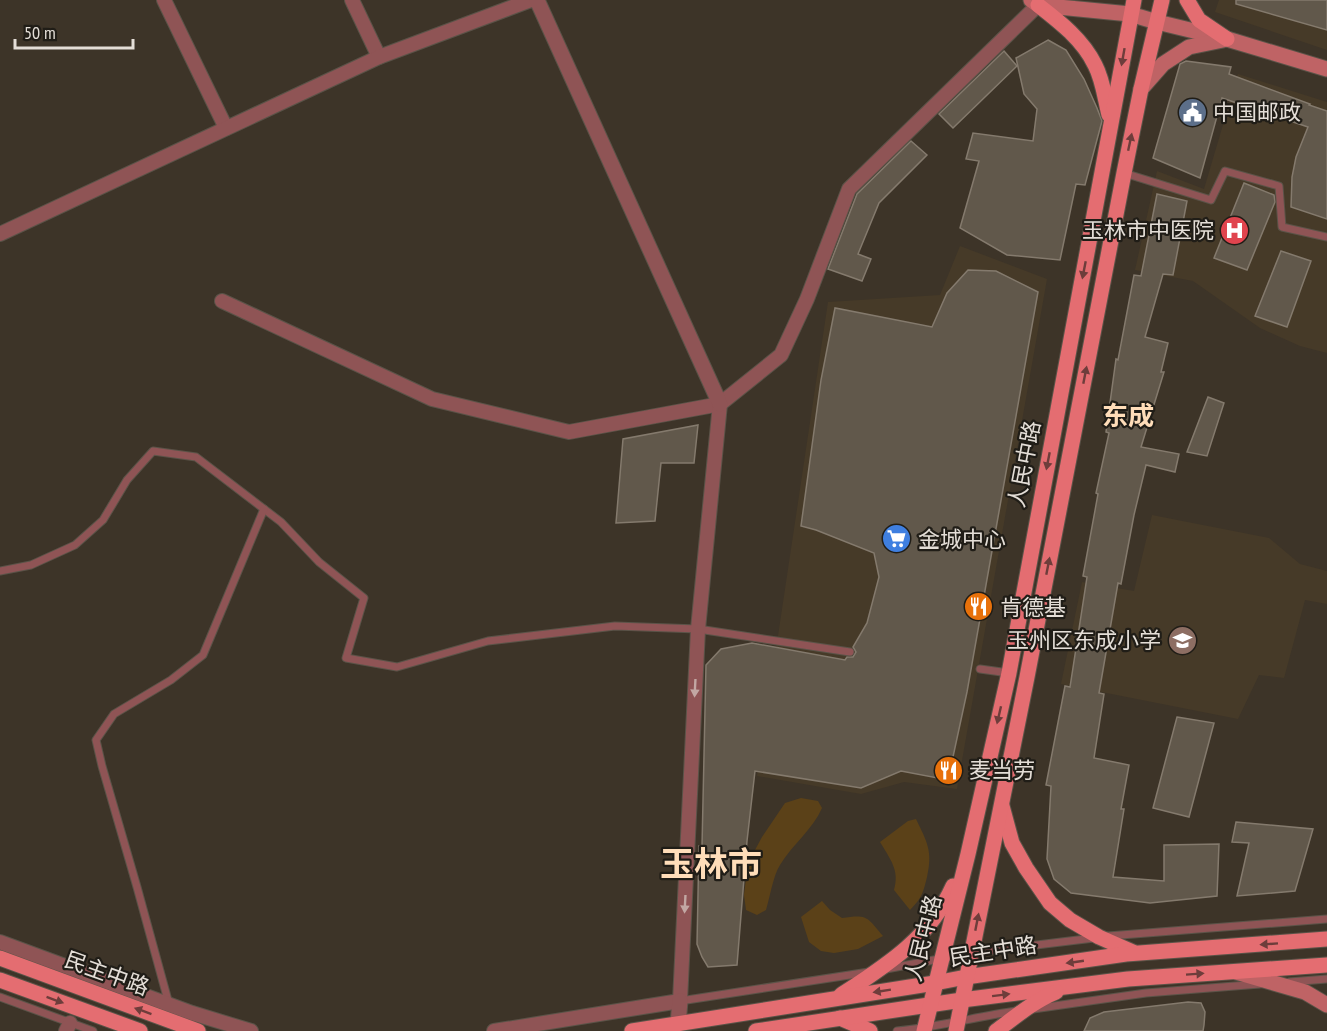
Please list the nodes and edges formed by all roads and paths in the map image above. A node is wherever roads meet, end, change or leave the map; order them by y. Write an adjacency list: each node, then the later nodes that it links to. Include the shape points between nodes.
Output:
1 (164, 0): 16 (street)
2 (352, 0): 12 (street)
3 (531, 0): 12 (street)
4 (537, 0): 21 (street)
5 (1055, 0): 8 (main road)
6 (1162, 0): 10 (main road, 人民中路)
7 (1186, 0): 11 (main road, via 1199,20)
8 (1035, 3): 9 (main road); 15 (main road, via 1081,42 1096,66); 21 (street, via 849,189 781,355)
9 (1132, 7): 10 (main road); 15 (main road, 人民中路, one-way to 15)
10 (1156, 22): 11 (main road); 14 (main road, 人民中路)
11 (1227, 39): 13 (main road); 14 (main road, via 1189,47 1163,64)
12 (379, 57): 16 (street)
13 (1327, 69)
14 (1141, 89): 17 (main road, 人民中路, one-way to 14)
15 (1111, 121): 27 (main road, 人民中路, one-way to 27)
16 (226, 128): 18 (street)
17 (1124, 173): 19 (lane, via 1211,200 1225,171 1279,186 1282,227); 28 (main road, 人民中路, one-way to 17)
18 (0, 234)
19 (1327, 237)
20 (222, 301): 21 (street, via 432,399 569,432)
21 (720, 404): 24 (street)
22 (264, 509): 23 (lane, via 196,457 153,451 127,480 103,520 75,545 31,565); 24 (lane, via 319,562 364,598 346,658 397,667 488,641 615,626); 51 (lane, via 203,655 171,680 114,714 96,740)
23 (0, 571)
24 (698, 629): 25 (lane); 50 (street, one-way to 50)
25 (850, 652)
26 (980, 669): 27 (lane)
27 (1008, 673): 29 (main road, 人民中路, one-way to 29)
28 (1001, 803): 31 (main road, via 1012,843 1050,903); 34 (main road, 人民中路, one-way to 28)
29 (968, 854): 37 (main road, 人民中路); 39 (main road, via 945,903 929,926)
30 (1327, 919): 31 (lane)
31 (1099, 937): 34 (lane); 35 (main road)
32 (1327, 939): 35 (main road, 民主中路, one-way to 35)
33 (0, 942): 51 (street)
34 (971, 953): 37 (lane); 41 (main road, 人民中路)
35 (1136, 954): 41 (main road, 民主中路, one-way to 41)
36 (0, 958): 62 (main road, 民主中路, one-way to 36)
37 (941, 959): 39 (lane); 44 (main road, 人民中路)
38 (1327, 965): 40 (main road, 民主中路)
39 (879, 970): 48 (main road); 50 (lane)
40 (1233, 971): 45 (main road); 46 (main road, 民主中路, one-way to 40)
41 (966, 977): 44 (main road, 民主中路); 49 (main road, 人民中路)
42 (1327, 979): 45 (lane)
43 (0, 980): 61 (main road, 民主中路, one-way to 61)
44 (936, 983): 48 (main road, 民主中路, one-way to 48); 52 (main road, 人民中路)
45 (1273, 983): 53 (main road, via 1305,992); 54 (lane, via 1146,993)
46 (1069, 987): 49 (main road, 民主中路, one-way to 46); 54 (main road)
47 (0, 998): 58 (lane)
48 (836, 999): 56 (main road, 民主中路)
49 (962, 1000): 52 (main road, 民主中路); 57 (main road, 人民中路)
50 (680, 1001): 56 (street); 64 (street)
51 (169, 1004): 63 (street)
52 (930, 1005): 55 (main road, 民主中路); 59 (main road, 人民中路)
53 (1327, 1005)
54 (1024, 1010): 57 (lane); 69 (main road)
55 (840, 1018): 66 (main road, 民主中路); 67 (main road)
56 (678, 1024): 65 (main road, 民主中路)
57 (957, 1026): 59 (lane)
58 (68, 1027): 60 (lane)
59 (924, 1030): 68 (lane)
60 (93, 1031)
61 (140, 1031)
62 (198, 1031)
63 (251, 1031)
64 (494, 1031)
65 (632, 1031)
66 (756, 1031)
67 (870, 1031)
68 (897, 1031)
69 (996, 1031)

